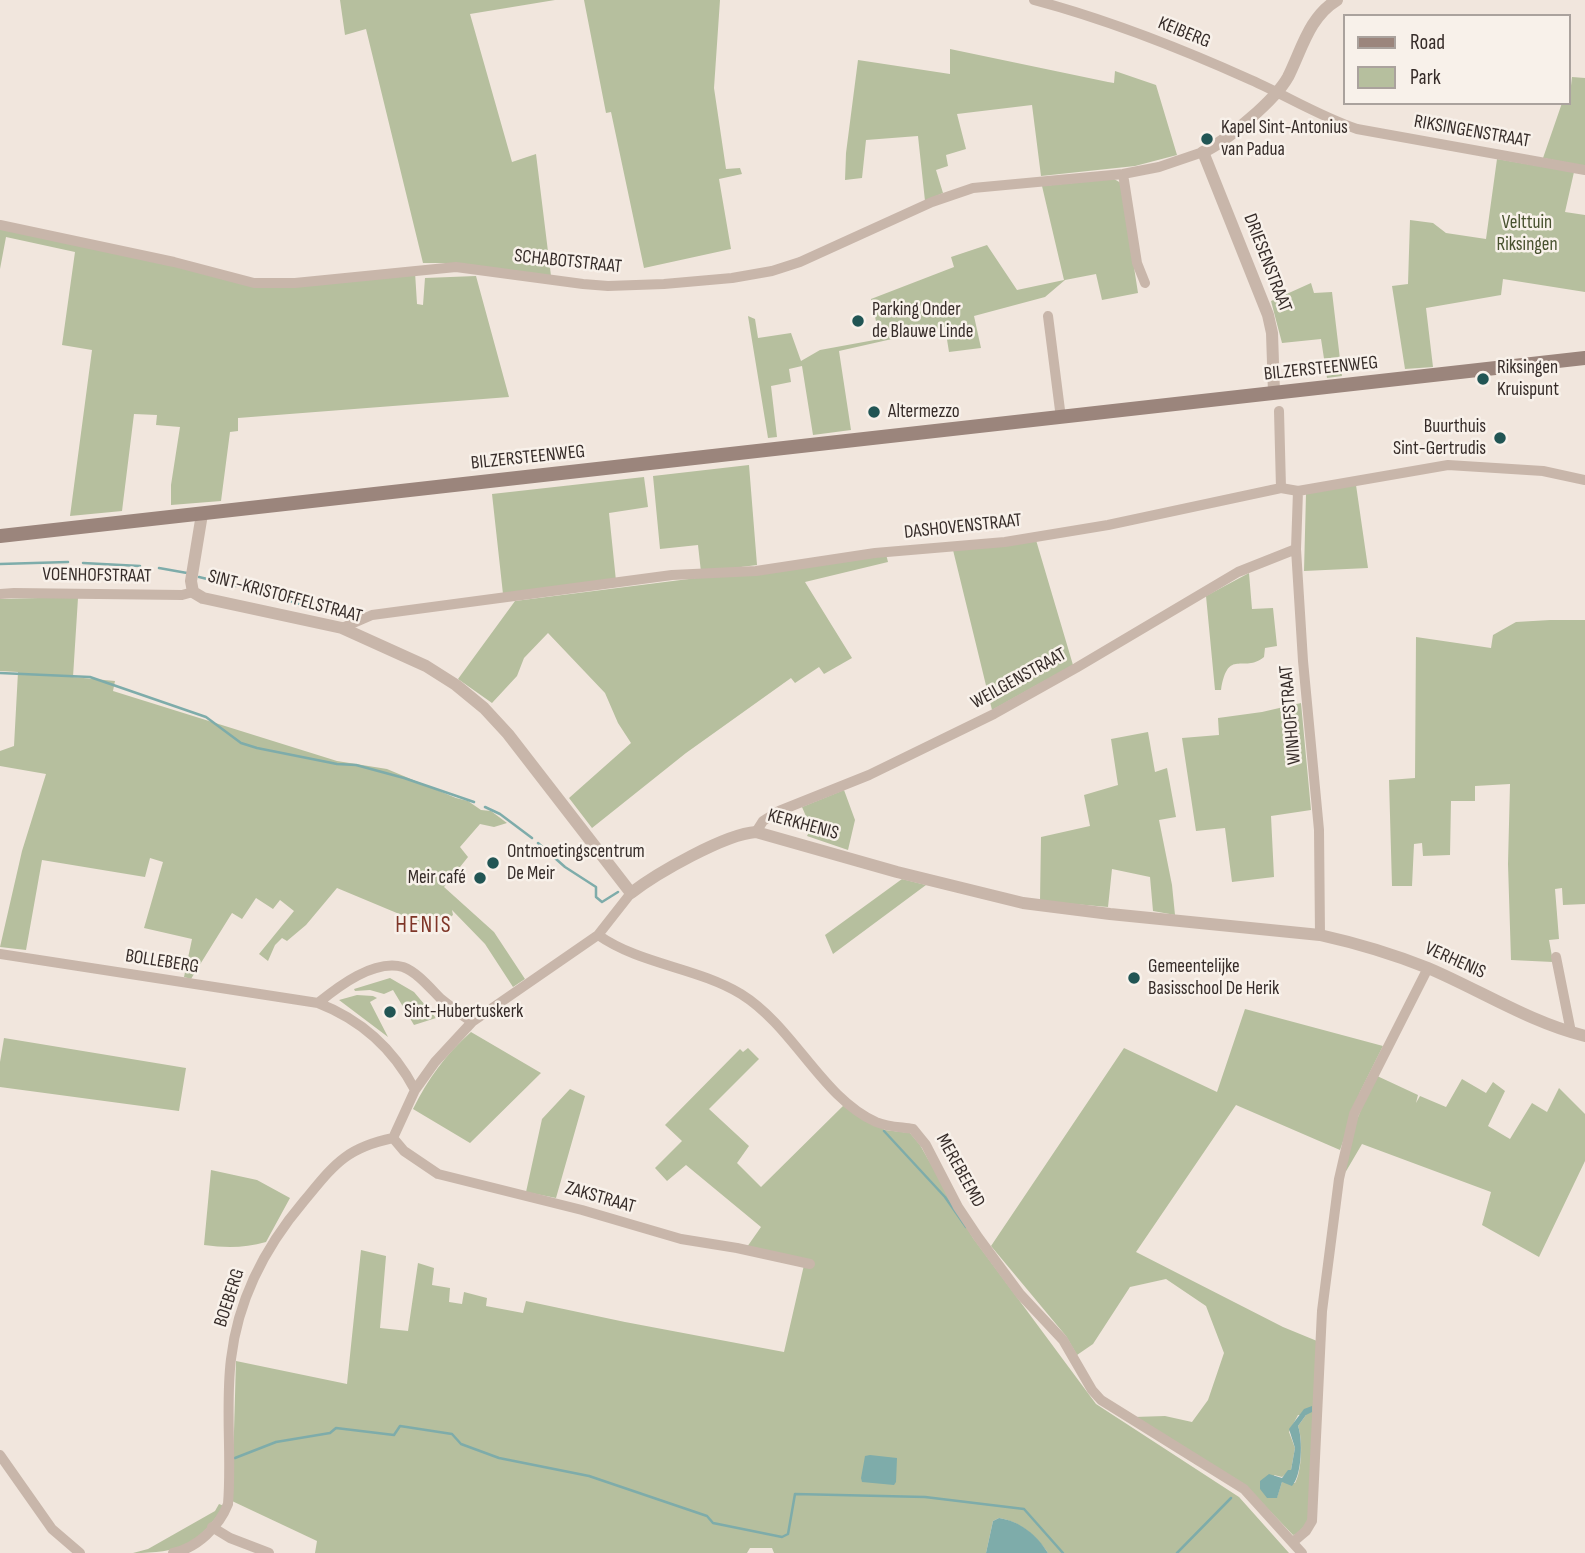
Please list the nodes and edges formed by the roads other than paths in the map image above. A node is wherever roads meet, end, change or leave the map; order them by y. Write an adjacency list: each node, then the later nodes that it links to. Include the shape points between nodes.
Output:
1 (1034, 0): 3 (street, KEIBERG, via 1108,22)
2 (1337, 0): 3 (street, via 1314,22)
3 (1278, 93): 4 (street); 5 (street, RIKSINGENSTRAAT, via 1326,119 1357,129)
4 (1203, 152): 6 (street, SCHABOTSTRAAT); 11 (street, DRIESENSTRAAT, via 1268,315)
5 (1585, 170)
6 (1123, 174): 7 (street, SCHABOTSTRAAT, via 973,188 772,271 653,284 583,284 456,267 254,283); 8 (street, via 1137,263)
7 (0, 225)
8 (1145, 283)
9 (1048, 316): 13 (street)
10 (1585, 358): 11 (main road, BILZERSTEENWEG)
11 (1274, 393): 13 (main road, BILZERSTEENWEG)
12 (1279, 411): 15 (street)
13 (1061, 418): 17 (main road, BILZERSTEENWEG)
14 (1585, 480): 16 (street, DASHOVENSTRAAT, via 1543,471 1448,465)
15 (1281, 488): 16 (street, DASHOVENSTRAAT); 22 (street, DASHOVENSTRAAT, via 1005,542 875,553 756,571 673,575 372,615)
16 (1298, 491): 19 (street, WINHOFSTRAAT)
17 (202, 514): 18 (main road, BILZERSTEENWEG); 20 (street, SINT-KRISTOFFELSTRAAT)
18 (0, 536)
19 (1296, 549): 23 (street, WEILGENSTRAAT, via 1238,572 994,714 869,775 779,811); 26 (street, WINHOFSTRAAT, via 1319,830)
20 (193, 592): 21 (street, VOENHOFSTRAAT); 22 (street, SINT-KRISTOFFELSTRAAT)
21 (0, 594)
22 (342, 628): 24 (street, SINT-KRISTOFFELSTRAAT, via 426,666 484,708 533,764)
23 (756, 832): 24 (street, KERKHENIS, via 725,840); 26 (street, KERKHENIS, via 1023,903)
24 (631, 893): 25 (street, KERKHENIS)
25 (598, 935): 31 (street, KERKHENIS); 39 (street, MEREBEEMD, via 644,959 741,994 774,1020 840,1097 878,1123 913,1129 978,1237 1020,1294 1063,1340 1101,1400 1244,1489)
26 (1320, 935): 29 (street, VERHENIS)
27 (0, 954): 30 (street, BOLLEBERG)
28 (1556, 957): 32 (street)
29 (1428, 968): 32 (street, VERHENIS); 39 (street, via 1354,1114 1339,1179 1322,1311 1312,1521)
30 (318, 1003): 31 (street, via 364,973 396,966 412,972); 34 (street, BOLLEBERG, via 340,1011 379,1039)
31 (472, 1022): 34 (street, KERKHENIS)
32 (1571, 1032): 33 (street, VERHENIS)
33 (1585, 1036)
34 (415, 1090): 35 (street, KERKHENIS)
35 (393, 1138): 36 (street, ZAKSTRAAT, via 438,1174 681,1239); 38 (street, BOEBERG, via 366,1144 342,1157 283,1227 250,1283 231,1359 228,1504)
36 (810, 1264)
37 (0, 1455): 41 (street, via 52,1529)
38 (212, 1527): 40 (street, BOEBERG); 43 (street)
39 (1293, 1542): 44 (street, MEREBEEMD)
40 (185, 1552): 42 (street, BOEBERG)
41 (80, 1553)
42 (173, 1553)
43 (269, 1553)
44 (1302, 1553)

